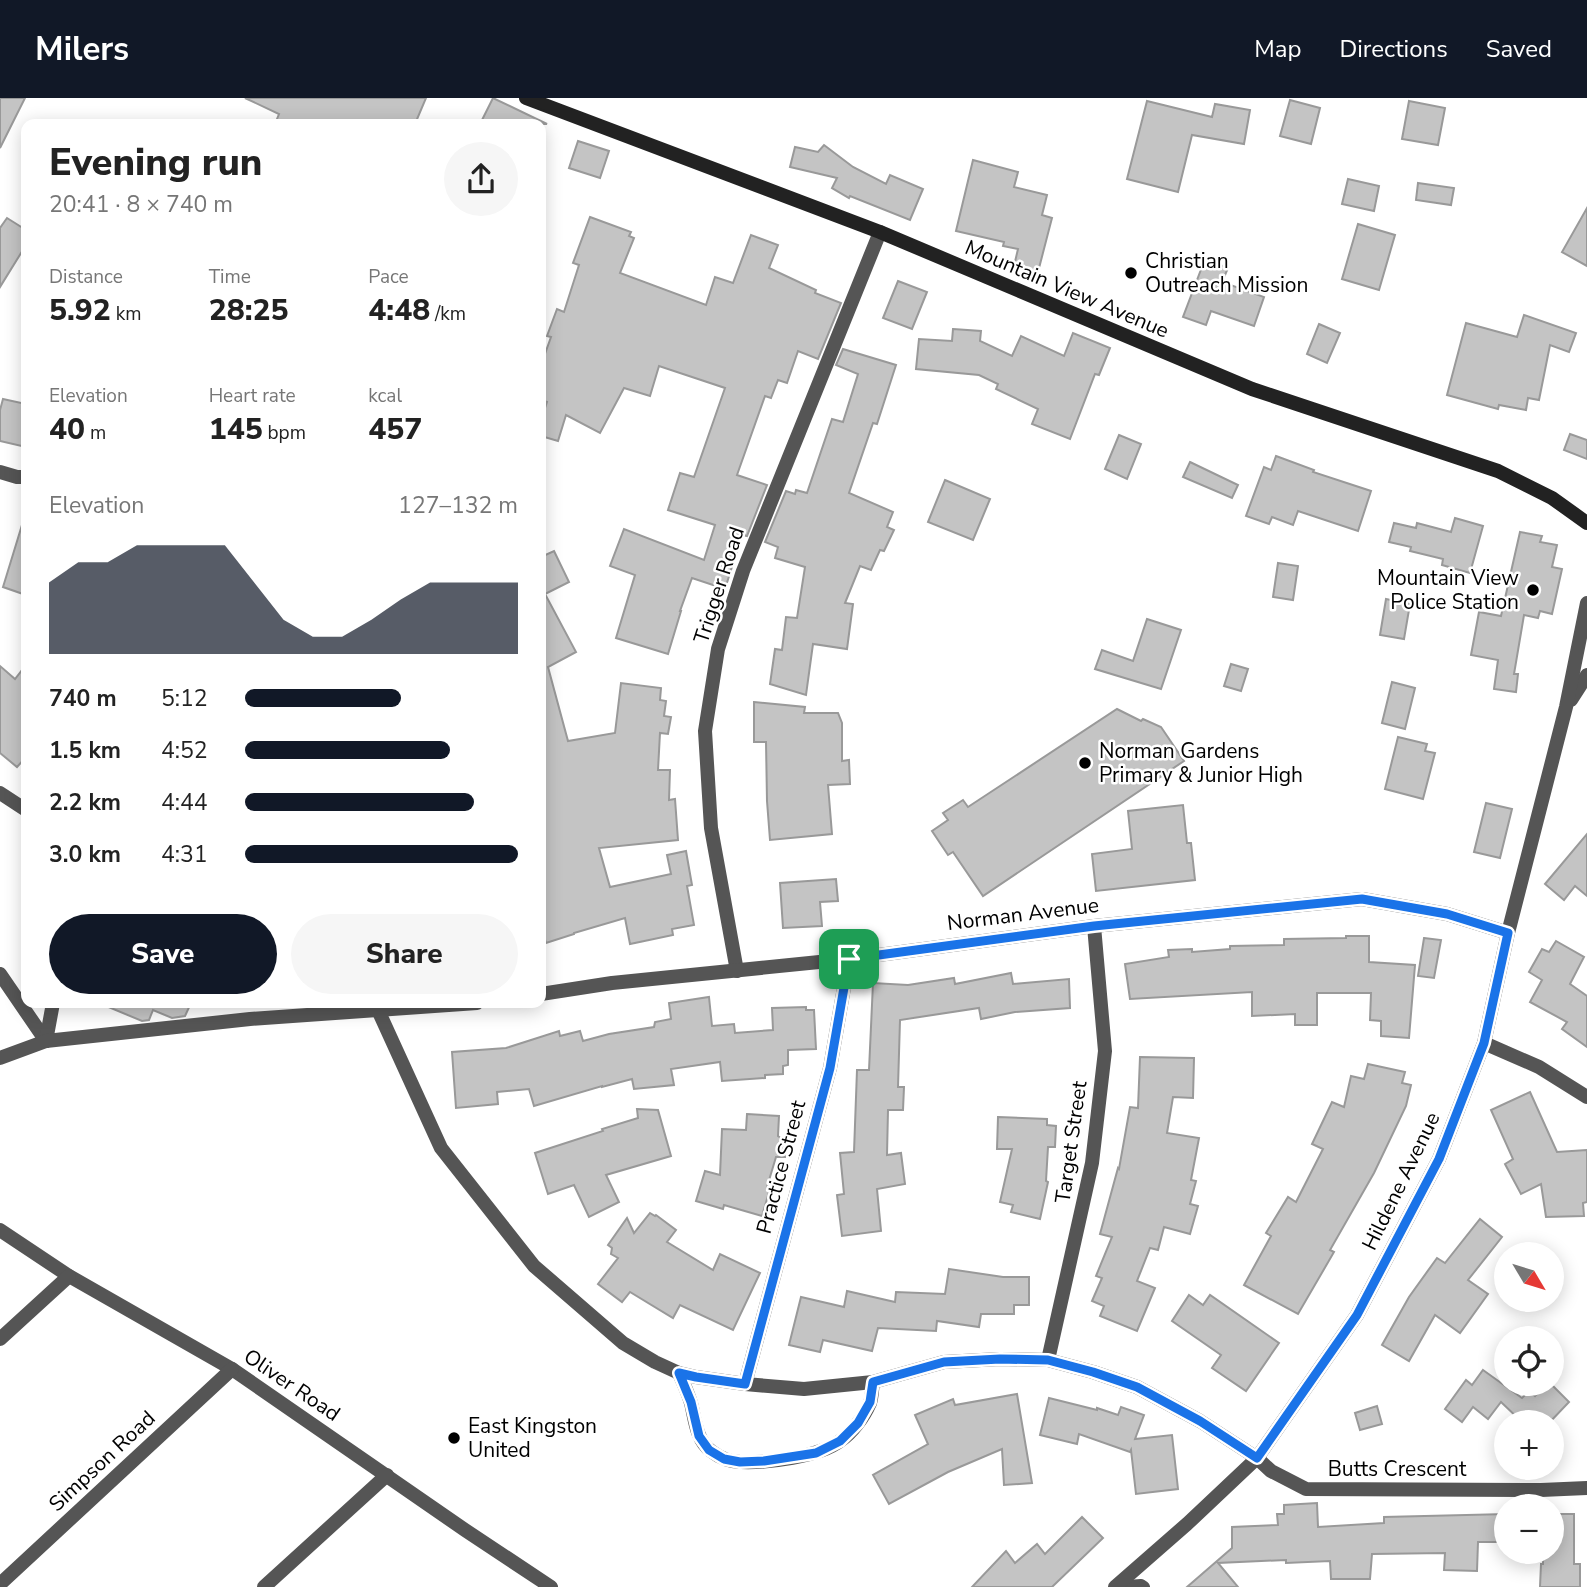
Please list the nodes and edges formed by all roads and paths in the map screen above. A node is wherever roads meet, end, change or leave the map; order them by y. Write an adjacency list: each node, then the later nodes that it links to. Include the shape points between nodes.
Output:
1 (526, 98): 2 (main road, Mountain View Avenue)
2 (880, 232): 5 (main road, Mountain View Avenue, via 1252,388 1498,471 1552,498); 14 (street, Trigger Road, via 743,571 718,649 705,731 711,828)
3 (0, 472): 4 (street)
4 (21, 477)
5 (1587, 523)
6 (1587, 603): 8 (street, Hildene Avenue)
7 (1587, 675): 8 (street, Hildene Avenue)
8 (1566, 707): 12 (street, Hildene Avenue)
9 (0, 793): 10 (street)
10 (21, 807)
11 (1094, 926): 12 (street, Norman Avenue, via 1362,899 1447,914); 13 (street, Norman Avenue); 31 (street, Target Street, via 1105,1051 1093,1163)
12 (1508, 933): 25 (street, Hildene Avenue)
13 (849, 959): 14 (street, Norman Avenue); 35 (street, Practice Street, via 830,1068)
14 (737, 971): 16 (street, Norman Avenue)
15 (0, 974): 17 (street)
16 (546, 993)
17 (21, 1005)
18 (23, 1008): 24 (street)
19 (52, 1008): 24 (street)
20 (247, 1008): 23 (street)
21 (406, 1008): 22 (street)
22 (378, 1010): 23 (street); 33 (street, Butts Crescent, via 441,1148 534,1266 623,1343)
23 (250, 1019): 24 (street)
24 (46, 1041): 26 (street)
25 (1484, 1043): 27 (street, via 1539,1067); 36 (street, Hildene Avenue, via 1439,1159 1357,1315)
26 (0, 1058)
27 (1587, 1097)
28 (0, 1230): 29 (street, Oliver Road)
29 (69, 1276): 30 (street); 32 (street, Oliver Road)
30 (0, 1339)
31 (1048, 1360): 34 (street, Butts Crescent, via 944,1362); 36 (street, Butts Crescent, via 1137,1387)
32 (232, 1369): 37 (street, Oliver Road); 39 (street, Simpson Road)
33 (679, 1373): 34 (street, via 699,1436 709,1450 740,1462 816,1453 840,1441 870,1402); 35 (street, Butts Crescent)
34 (873, 1382): 35 (street, Butts Crescent, via 804,1390)
35 (745, 1384)
36 (1257, 1458): 38 (street, Butts Crescent, via 1271,1471 1306,1489); 42 (street, Hildene Avenue)
37 (387, 1475): 40 (street); 41 (street, Oliver Road)
38 (1587, 1488)
39 (2, 1585)
40 (264, 1587)
41 (551, 1587)
42 (1115, 1587): 43 (lane)
43 (1144, 1587)

